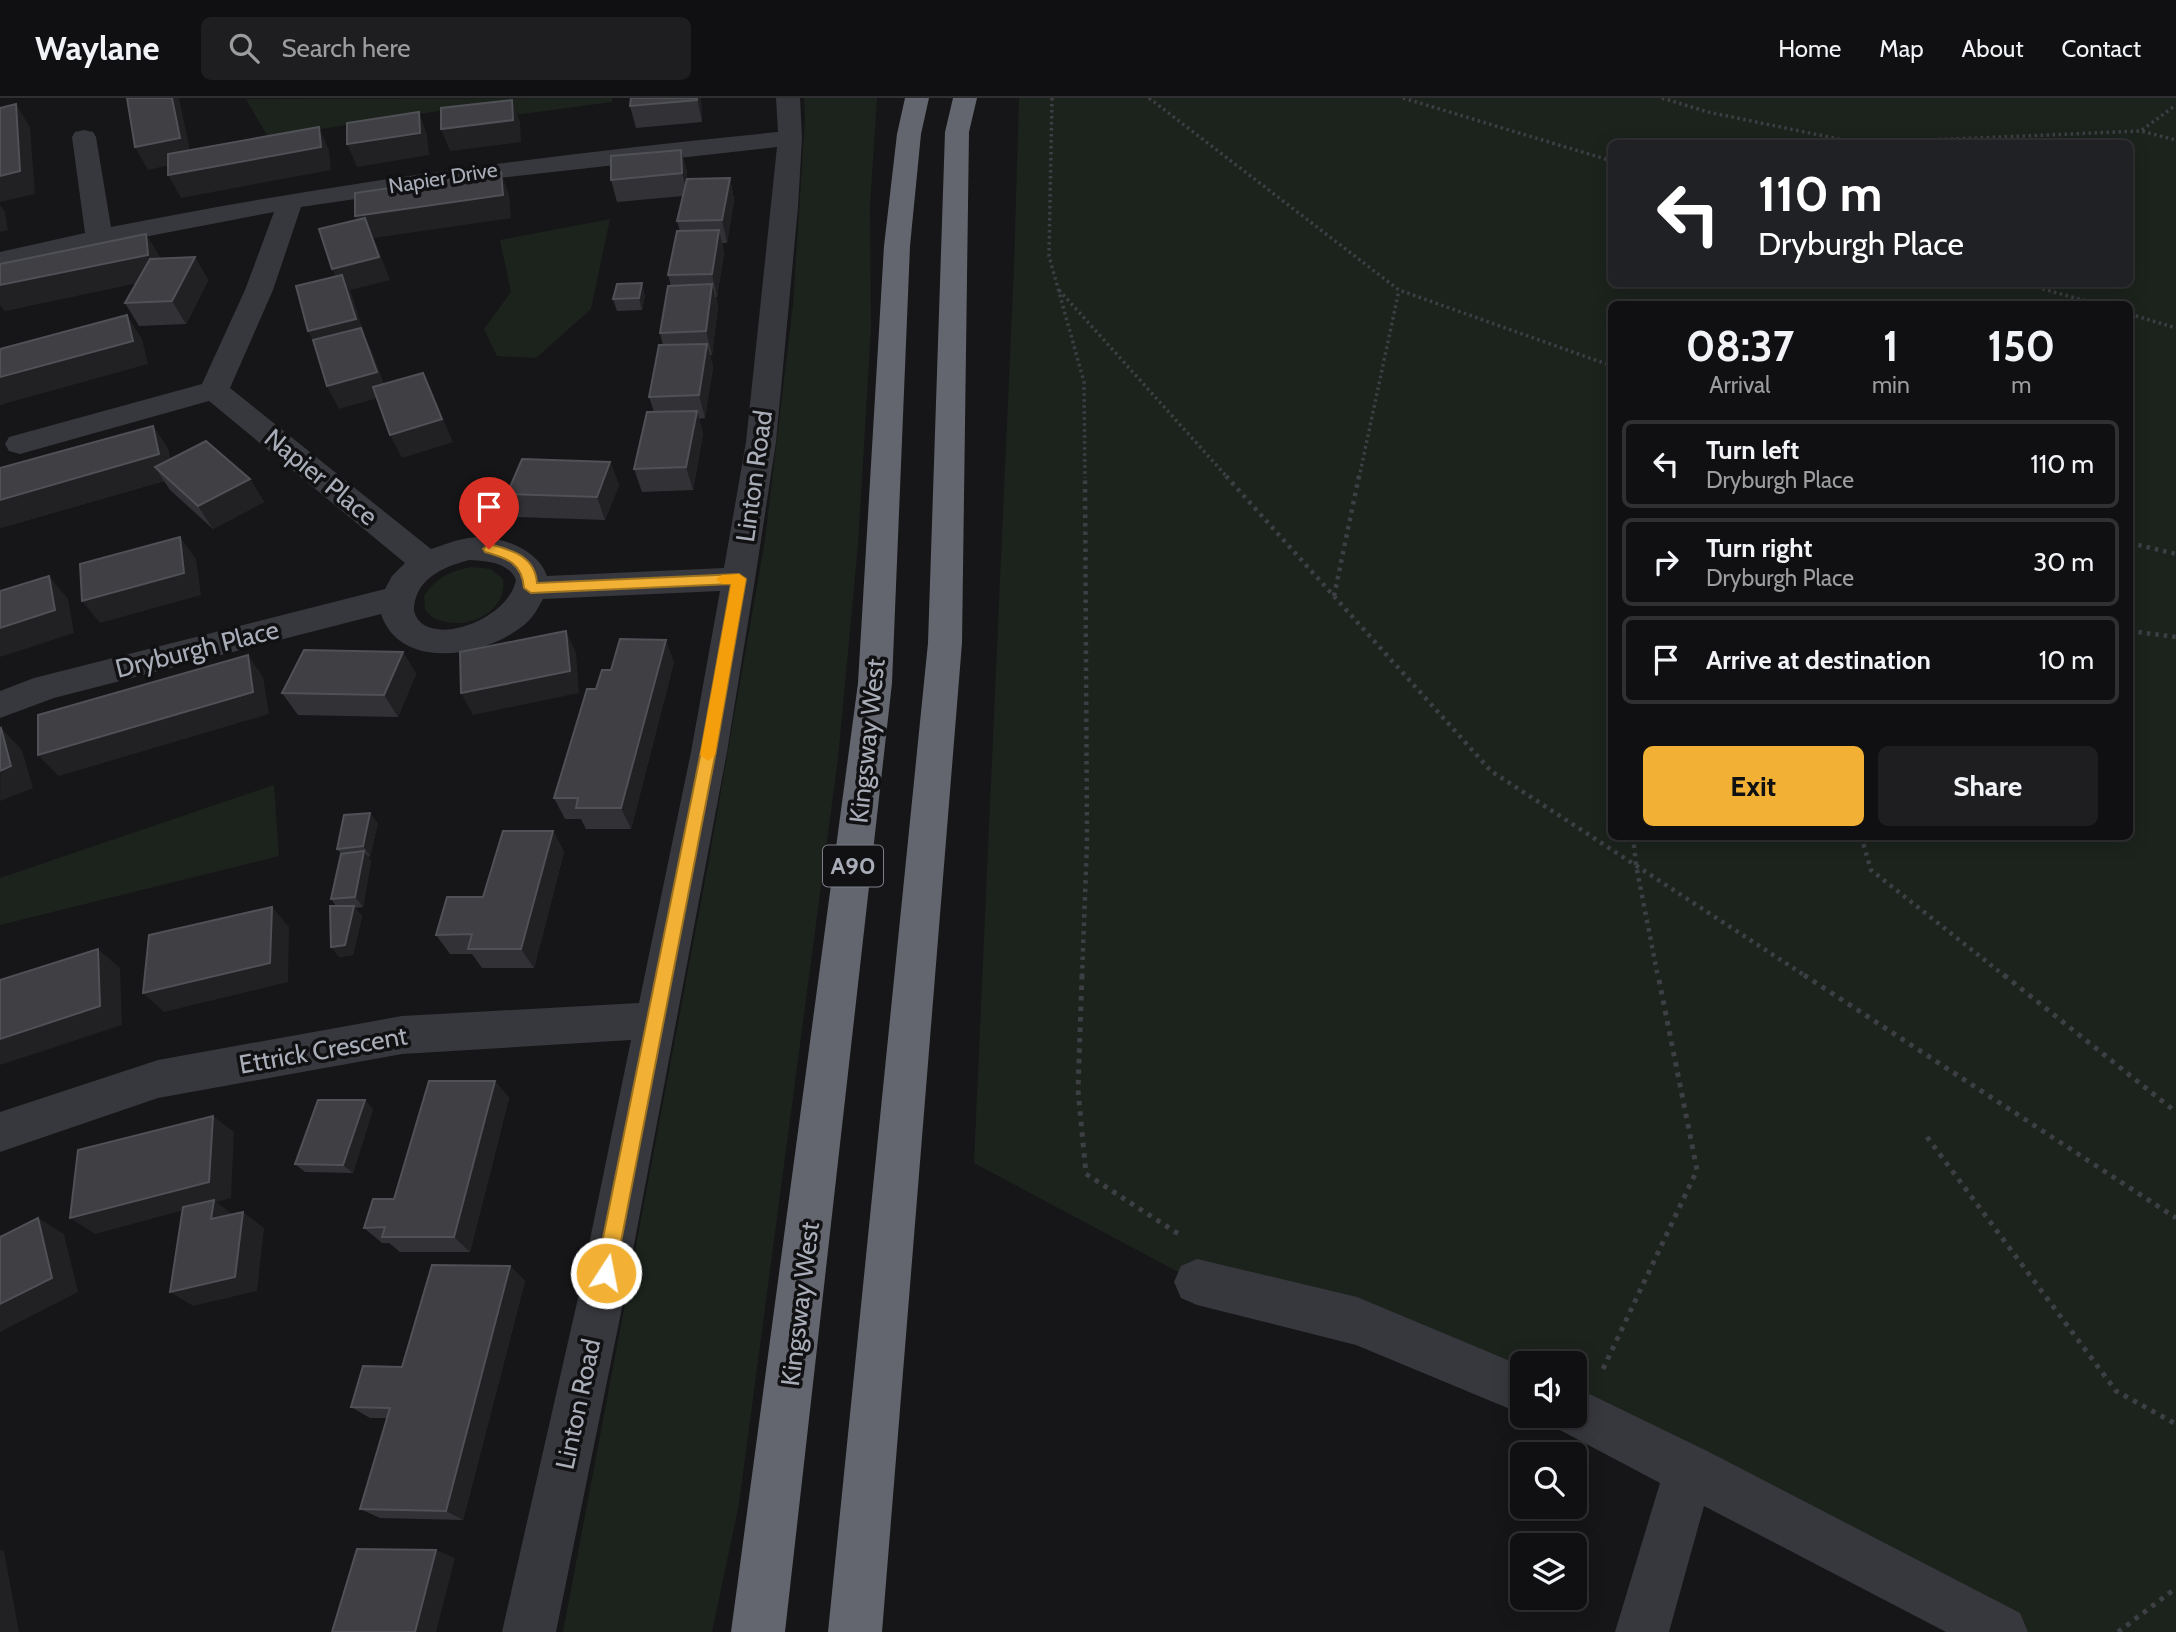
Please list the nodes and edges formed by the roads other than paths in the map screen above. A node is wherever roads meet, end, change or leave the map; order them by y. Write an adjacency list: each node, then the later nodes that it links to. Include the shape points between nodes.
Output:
1 (788, 98): 6 (street, Linton Road)
2 (917, 98): 4 (highway, Kingsway West / A90)
3 (965, 98): 25 (highway, via 957,132 945,643)
4 (909, 116): 24 (highway, Kingsway West / A90, via 897,246 875,683)
5 (84, 137): 8 (street)
6 (790, 138): 7 (street, Napier Drive, via 615,154); 13 (street, Linton Road, via 761,442)
7 (290, 202): 8 (street, Napier Drive); 10 (street, via 259,290)
8 (99, 236): 9 (street, Napier Drive)
9 (0, 260)
10 (214, 390): 11 (street); 12 (street, Napier Place)
11 (20, 444)
12 (427, 563): 14 (street, via 447,554 489,549 508,553 530,574); 15 (street, via 402,585)
13 (739, 579): 14 (street); 17 (street, Linton Road)
14 (531, 588): 15 (street, via 522,606 505,623 453,641 427,639 408,631 397,616)
15 (396, 598): 16 (street, Dryburgh Place, via 46,687)
16 (0, 705)
17 (656, 1020): 18 (street, Ettrick Crescent, via 402,1035 158,1079); 23 (street, Linton Road)
18 (0, 1132)
19 (1197, 1282): 20 (street, via 1357,1321)
20 (1510, 1385)
21 (1587, 1418): 22 (street)
22 (1689, 1469): 26 (street); 27 (street)
23 (529, 1632)
24 (758, 1632)
25 (855, 1632)
26 (1642, 1632)
27 (2001, 1632)

